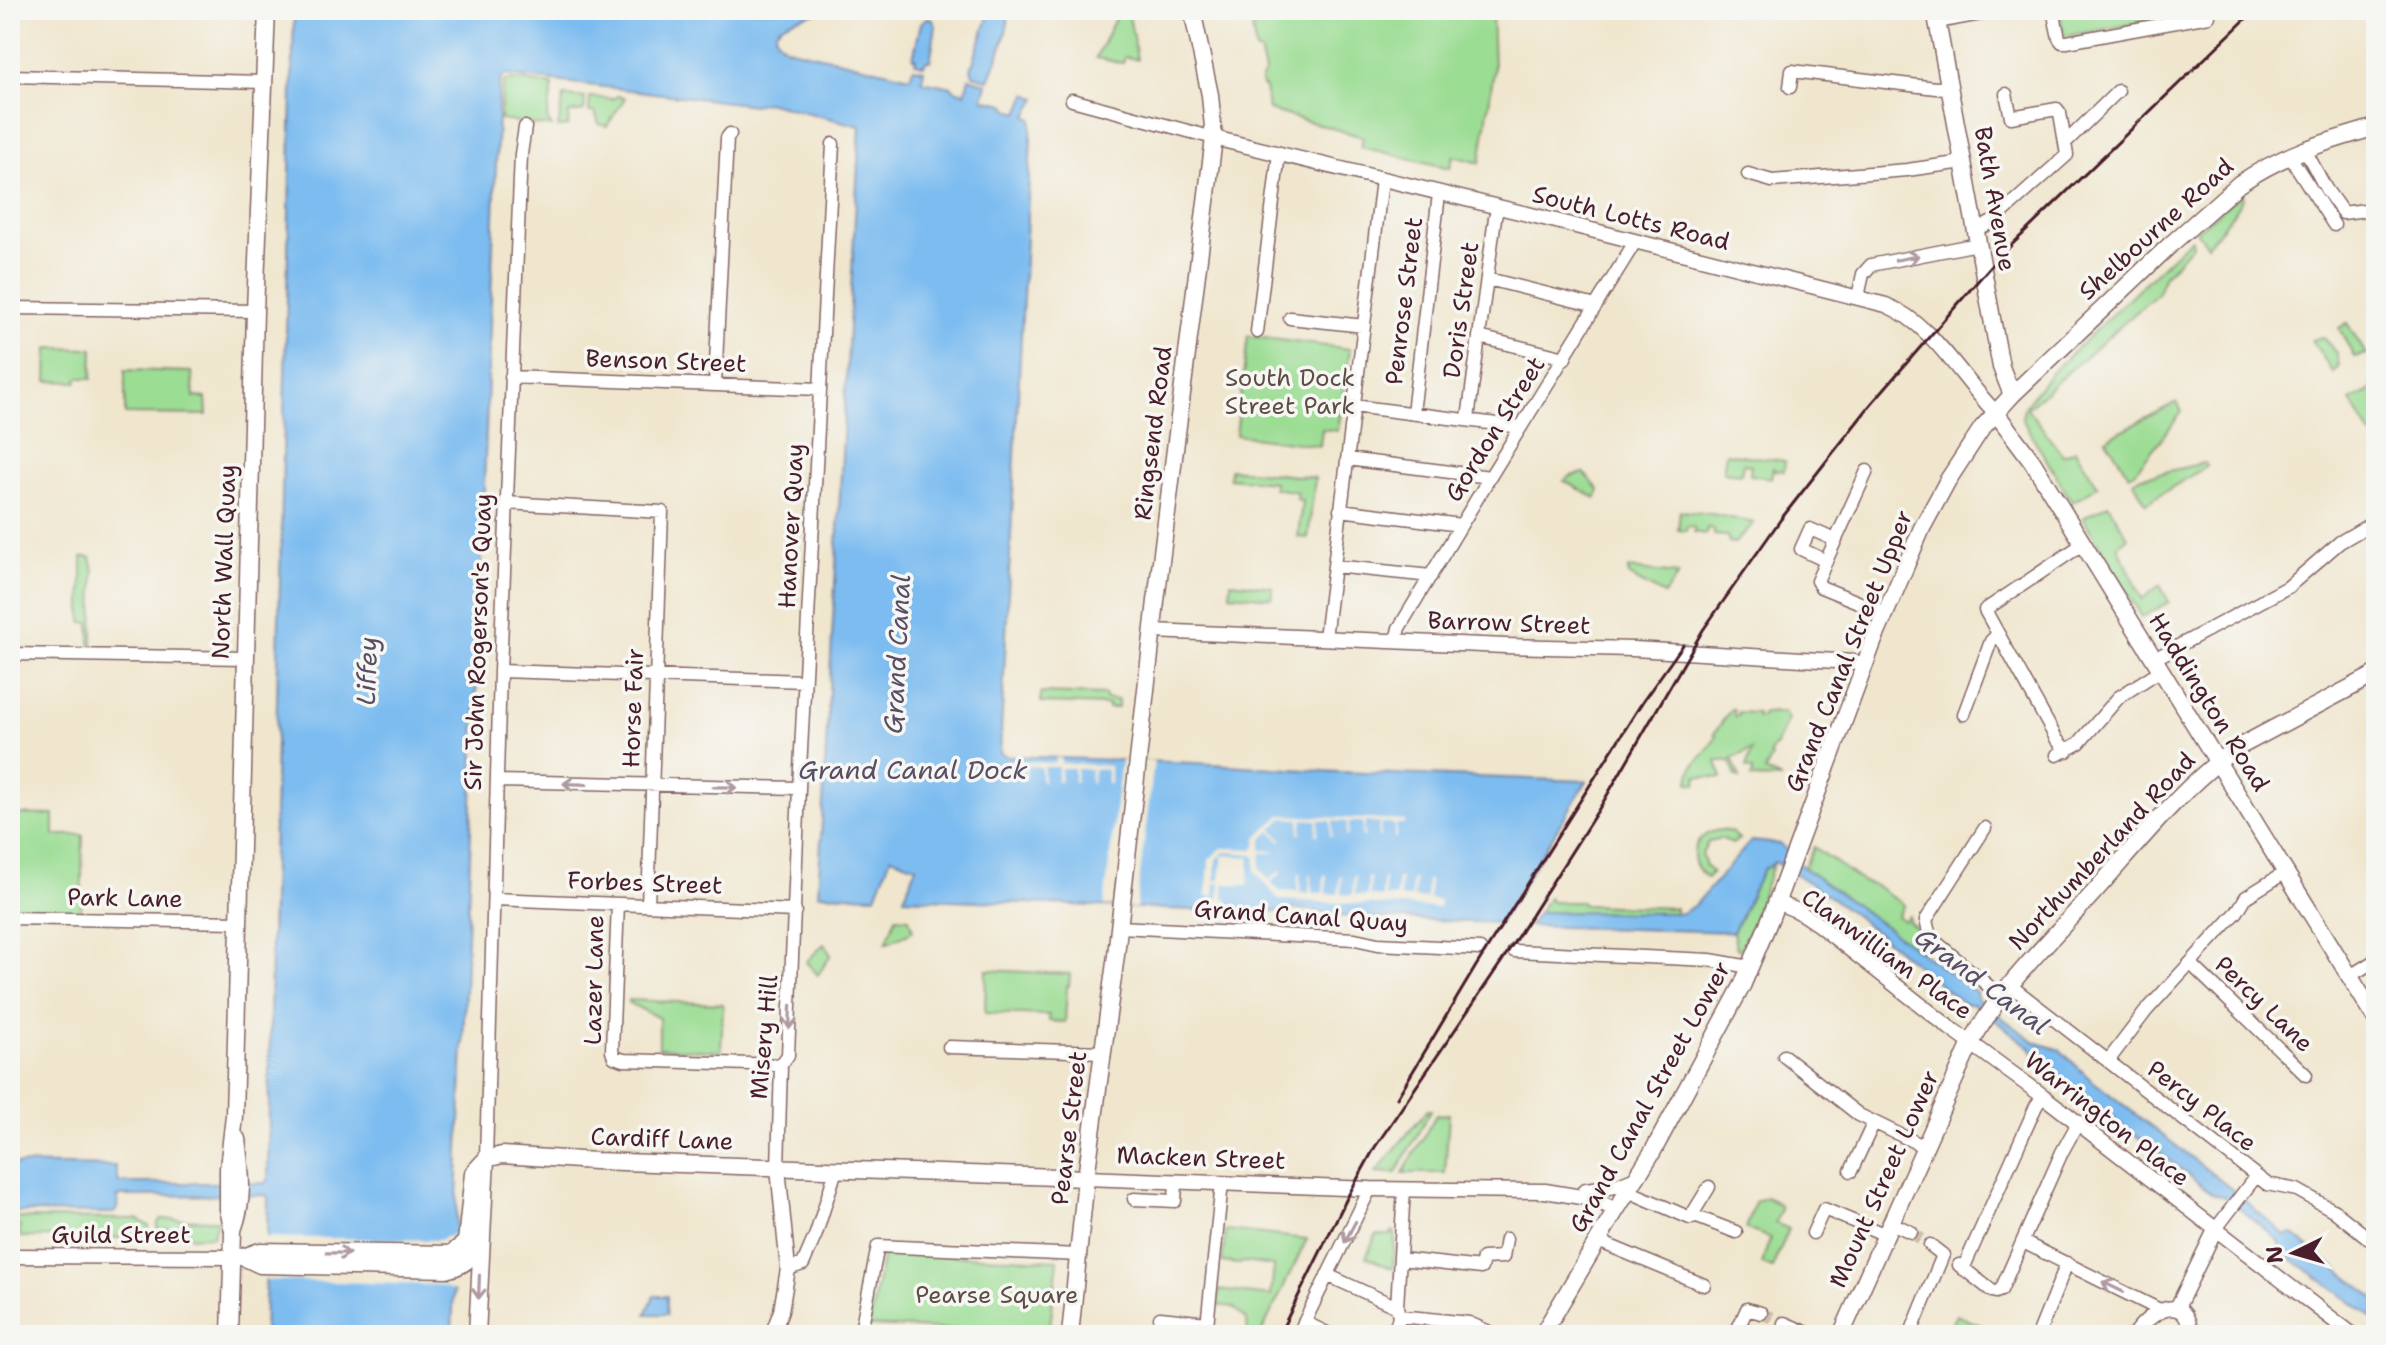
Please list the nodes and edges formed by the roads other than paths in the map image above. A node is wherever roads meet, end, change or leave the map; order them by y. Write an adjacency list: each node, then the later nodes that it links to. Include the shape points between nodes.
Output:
1 (267, 10): 8 (main road, North Wall Quay)
2 (1192, 10): 18 (main road, Ringsend Road)
3 (2002, 10): 5 (street)
4 (2053, 10): 6 (street, via 2062,42)
5 (1936, 16): 10 (main road, Bath Avenue)
6 (2209, 16)
7 (10, 76): 8 (street); 14 (street)
8 (264, 82): 37 (main road, North Wall Quay)
9 (1790, 87): 10 (street, via 1792,71)
10 (1950, 87): 23 (main road, Bath Avenue)
11 (2118, 91): 19 (street)
12 (2006, 94): 19 (street, via 2011,117 2057,109)
13 (1072, 100): 18 (street)
14 (10, 102)
15 (525, 127): 43 (street, Sir John Rogerson's Quay)
16 (2376, 127): 21 (main road, Shelbourne Road)
17 (730, 134): 44 (street)
18 (1214, 138): 22 (street, South Lotts Road); 65 (main road, Ringsend Road)
19 (2065, 143): 30 (street, via 2067,155 1992,222)
20 (833, 144): 45 (street, Hanover Quay)
21 (2296, 152): 28 (street, via 2343,213); 29 (street); 46 (main road, Shelbourne Road, via 2223,197)
22 (1279, 153): 25 (street, South Lotts Road); 40 (street)
23 (1964, 162): 24 (street, via 1772,181); 30 (main road, Bath Avenue)
24 (1748, 174)
25 (1382, 180): 26 (street, South Lotts Road); 39 (street)
26 (1439, 194): 27 (street, South Lotts Road); 48 (street, Penrose Street)
27 (1498, 207): 31 (street, South Lotts Road); 33 (street, Doris Street)
28 (2365, 210)
29 (2334, 225)
30 (1975, 226): 32 (main road, Bath Avenue)
31 (1635, 242): 34 (street, South Lotts Road); 35 (street, Gordon Street)
32 (1978, 244): 34 (street, one-way to 32, via 1863,274 1871,265); 46 (main road, Bath Avenue, via 2001,367)
33 (1488, 279): 35 (street); 41 (street, Doris Street)
34 (1858, 297): 49 (street, South Lotts Road, via 1902,312 1919,325)
35 (1596, 306): 42 (street, Gordon Street)
36 (10, 308): 37 (street)
37 (255, 311): 70 (main road, North Wall Quay)
38 (1290, 318): 39 (street)
39 (1364, 326): 47 (street)
40 (1257, 332)
41 (1479, 337): 42 (street); 50 (street, Doris Street)
42 (1565, 358): 51 (street, Gordon Street)
43 (511, 377): 44 (street, Benson Street); 55 (street, Sir John Rogerson's Quay)
44 (715, 384): 45 (street, Benson Street)
45 (820, 389): 76 (street, Hanover Quay)
46 (2012, 395): 49 (main road, Shelbourne Road)
47 (1353, 406): 48 (street); 52 (street)
48 (1413, 413): 50 (street)
49 (1996, 413): 60 (main road, Haddington Road); 64 (main road, Grand Canal Street Upper, via 1948,480)
50 (1468, 419): 51 (street)
51 (1521, 427): 54 (street, Gordon Street)
52 (1347, 459): 54 (street); 56 (street)
53 (1867, 471): 59 (street)
54 (1490, 477): 58 (street, Gordon Street)
55 (506, 503): 73 (street, Sir John Rogerson's Quay); 75 (street, Horse Fair, via 662,512)
56 (1340, 510): 58 (street); 62 (street)
57 (2376, 521): 71 (street, via 2340,542 2288,587)
58 (1461, 525): 63 (street, Gordon Street)
59 (1835, 540): 61 (street); 61 (street, via 1810,529 1801,549)
60 (2083, 544): 66 (street, via 1985,610); 71 (main road, Haddington Road)
61 (1826, 561): 64 (street, via 1817,581 1821,587)
62 (1334, 566): 63 (street); 67 (street)
63 (1431, 576): 68 (street, Gordon Street)
64 (1885, 613): 72 (main road, Grand Canal Street Upper)
65 (1153, 631): 67 (street, Barrow Street); 89 (main road, Ringsend Road)
66 (1998, 634): 71 (street, via 2062,753 2079,743 2119,697); 77 (street)
67 (1325, 638): 68 (street, Barrow Street)
68 (1396, 641): 72 (street, Barrow Street, via 1634,649)
69 (10, 654): 70 (street)
70 (245, 658): 92 (main road, North Wall Quay)
71 (2158, 664): 78 (main road, Haddington Road)
72 (1864, 665): 84 (main road, Grand Canal Street Upper)
73 (500, 671): 75 (street); 79 (street, Sir John Rogerson's Quay)
74 (2376, 674): 78 (main road, Northumberland Road)
75 (656, 678): 76 (street); 80 (street, Horse Fair)
76 (804, 681): 81 (street, Hanover Quay)
77 (1964, 714)
78 (2217, 761): 83 (main road, Haddington Road); 100 (main road, Northumberland Road)
79 (497, 781): 80 (street, one-way to 79); 85 (street, Sir John Rogerson's Quay)
80 (652, 786): 81 (street, one-way to 81); 88 (street, Horse Fair)
81 (799, 788): 90 (street, Hanover Quay)
82 (1985, 828): 100 (street, Percy Place, via 1926,920 1930,937)
83 (2286, 872): 97 (street, Percy Lane, via 2246,897); 99 (main road, Haddington Road)
84 (1786, 875): 86 (main road, Grand Canal Street Lower)
85 (494, 899): 87 (street, Forbes Street); 114 (street, Sir John Rogerson's Quay)
86 (1776, 902): 98 (main road, Grand Canal Street Lower); 103 (street, Clanwilliam Place, via 1819,925)
87 (618, 904): 88 (street, Forbes Street); 108 (street, Lazer Lane, via 614,1057)
88 (648, 905): 90 (street, Forbes Street)
89 (1121, 907): 93 (main road, Pearse Street)
90 (795, 911): 108 (street, Misery Hill, one-way to 108, via 788,1055)
91 (10, 918): 92 (street, Park Lane)
92 (239, 922): 143 (main road, North Wall Quay, via 233,1231)
93 (1119, 927): 94 (street, Grand Canal Quay); 105 (main road, Pearse Street)
94 (1480, 949)
95 (1514, 951): 98 (street, via 1710,960)
96 (2376, 960): 99 (street)
97 (2191, 964): 107 (street, Percy Lane); 109 (street, Percy Lane)
98 (1750, 967): 127 (main road, Grand Canal Street Lower, via 1676,1111)
99 (2350, 976): 101 (main road, Haddington Road)
100 (2003, 994): 102 (main road, Northumberland Road); 107 (street, Percy Place)
101 (2376, 1019)
102 (1982, 1024): 103 (main road, Mount Street Lower)
103 (1971, 1043): 110 (street, Warrington Place); 113 (main road, Mount Street Lower)
104 (949, 1047): 105 (street)
105 (1102, 1052): 119 (main road, Pearse Street)
106 (1784, 1056): 112 (street)
107 (2108, 1061): 118 (street, Percy Place)
108 (781, 1065): 115 (street, Misery Hill)
109 (2306, 1075)
110 (2043, 1096): 111 (street, Warrington Place); 138 (street, via 1961,1267 1996,1292 2001,1290)
111 (2078, 1123): 131 (street, Warrington Place); 138 (street)
112 (1873, 1124): 113 (street); 117 (street)
113 (1925, 1147): 130 (main road, Mount Street Lower)
114 (486, 1159): 115 (main road, Cardiff Lane, via 511,1155); 135 (main road, Sir John Rogerson's Quay); 144 (main road, Sir John Rogerson's Quay, via 472,1176 469,1231)
115 (778, 1168): 116 (main road, Cardiff Lane); 147 (street)
116 (836, 1170): 119 (main road, Macken Street); 147 (street, via 803,1264)
117 (1851, 1171)
118 (2256, 1176): 131 (street); 139 (street, Percy Place, via 2333,1210)
119 (1086, 1178): 120 (street, Macken Street); 141 (main road, Pearse Street)
120 (1176, 1182): 121 (street, Macken Street); 128 (street, via 1175,1201)
121 (1222, 1183): 123 (street, Macken Street); 157 (street)
122 (1709, 1187): 129 (street)
123 (1370, 1189): 124 (street, Macken Street); 148 (street, one-way to 148)
124 (1404, 1189): 126 (street, Macken Street); 145 (street)
125 (1586, 1190): 126 (street, Macken Street); 127 (street); 127 (street, Macken Street, via 1616,1186)
126 (1565, 1193): 127 (street, Macken Street, via 1593,1199)
127 (1625, 1195): 129 (street); 137 (main road, Grand Canal Street Lower)
128 (1134, 1199)
129 (1690, 1218): 132 (street)
130 (1889, 1229): 133 (street); 134 (street, via 1824,1209); 171 (main road, Mount Street Lower)
131 (2215, 1230): 150 (street); 176 (street, Warrington Place)
132 (1736, 1232)
133 (1911, 1232)
134 (1813, 1233)
135 (481, 1239): 144 (main road, via 464,1264); 159 (main road, Sir John Rogerson's Quay, one-way to 159)
136 (1506, 1239): 145 (street, via 1503,1257 1483,1258 1481,1268)
137 (1598, 1241): 149 (street); 168 (main road, Grand Canal Street Lower)
138 (2023, 1242): 146 (street)
139 (2376, 1244)
140 (1930, 1245): 172 (street, via 1943,1255)
141 (1079, 1255): 162 (street, via 878,1246); 163 (main road, Pearse Street)
142 (10, 1256): 143 (street, Guild Street)
143 (237, 1257): 144 (main road); 158 (main road)
144 (456, 1259)
145 (1401, 1259): 152 (street)
146 (2067, 1263): 151 (street, one-way to 146); 173 (street)
147 (788, 1269): 160 (street)
148 (1327, 1275): 152 (street); 155 (street)
149 (1704, 1285)
150 (2177, 1308): 151 (street); 175 (street, via 2189,1319)
151 (2160, 1310): 174 (street)
152 (1398, 1312): 166 (street); 167 (street, via 1469,1323)
153 (1761, 1313): 169 (street, via 1747,1309)
154 (1160, 1318): 157 (street)
155 (1304, 1322): 164 (street); 165 (street)
156 (1784, 1323): 170 (street)
157 (1207, 1329)
158 (230, 1335)
159 (477, 1335)
160 (772, 1335)
161 (823, 1335): 162 (street)
162 (862, 1335)
163 (1070, 1335)
164 (1298, 1335)
165 (1331, 1335)
166 (1394, 1335)
167 (1496, 1335)
168 (1542, 1335)
169 (1735, 1335)
170 (1812, 1335)
171 (1842, 1335)
172 (1910, 1335)
173 (2038, 1335)
174 (2134, 1335)
175 (2191, 1335)
176 (2353, 1335)

